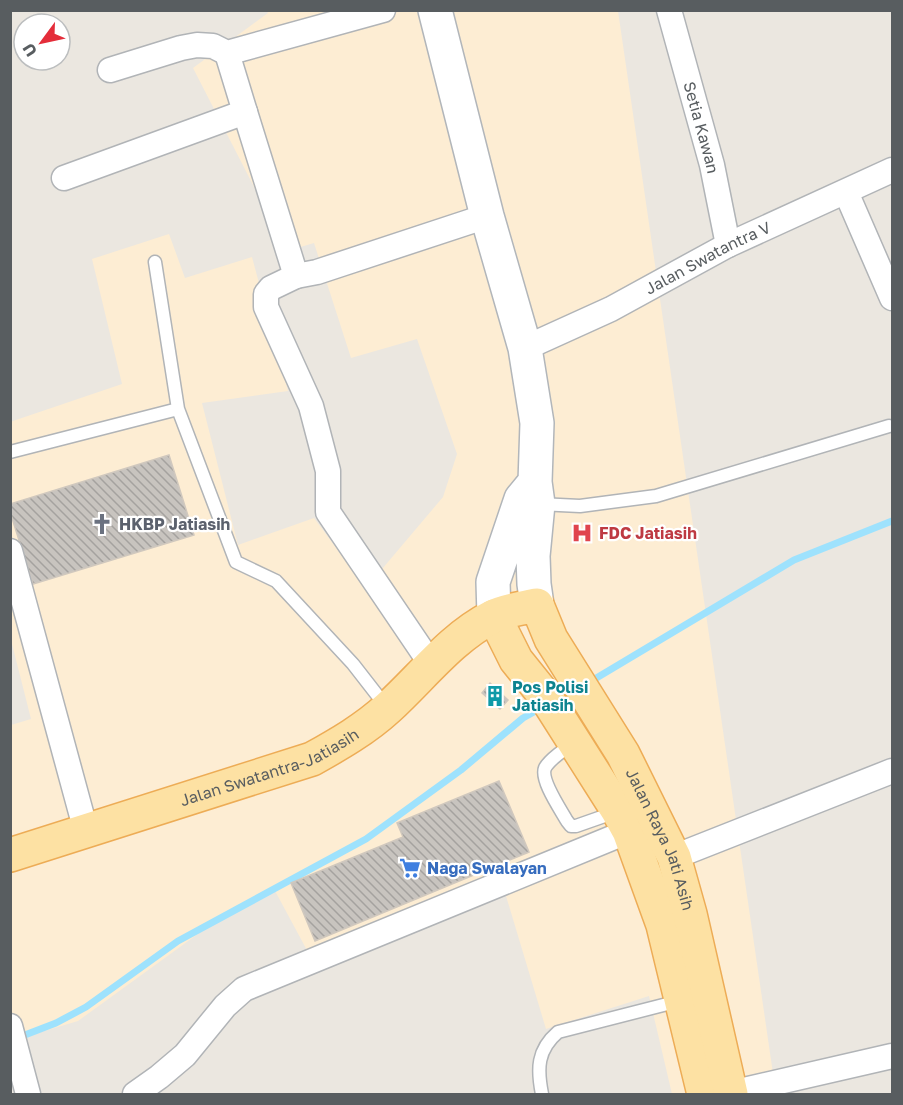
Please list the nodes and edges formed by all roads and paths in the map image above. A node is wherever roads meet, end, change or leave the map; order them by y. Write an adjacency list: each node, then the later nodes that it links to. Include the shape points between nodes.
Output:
1 (383, 10): 4 (street)
2 (435, 10): 10 (main road)
3 (669, 10): 11 (street, Setia Kawan, via 712,165)
4 (227, 53): 5 (street, via 213,46 197,45); 6 (street)
5 (110, 70)
6 (245, 112): 8 (street); 13 (street)
7 (892, 170): 9 (street, Jalan Swatantra V)
8 (64, 178)
9 (846, 192): 11 (street, Jalan Swatantra V); 14 (street)
10 (487, 216): 13 (street); 15 (main road)
11 (728, 245): 15 (street, Jalan Swatantra V, via 611,309)
12 (155, 262): 16 (lane)
13 (296, 276): 23 (street, via 271,288 266,294 266,307 311,406 328,471 328,512)
14 (892, 298)
15 (525, 348): 19 (main road, via 537,423)
16 (178, 409): 18 (lane); 25 (lane, via 236,562 276,581 353,664)
17 (889, 426): 19 (lane, via 656,496 580,506)
18 (10, 452)
19 (531, 495): 21 (main road); 22 (main road, via 493,582)
20 (10, 551): 29 (street)
21 (537, 604): 22 (main road); 24 (main road, Jalan Raya Jati Asih, via 551,639)
22 (494, 616): 23 (main road, Jalan Swatantra-Jatiasih); 26 (main road, Jalan Raya Jati Asih, via 516,660)
23 (431, 664): 25 (main road, Jalan Swatantra-Jatiasih)
24 (583, 688): 26 (main road); 31 (main road, Jalan Raya Jati Asih, via 623,754)
25 (388, 709): 29 (main road, Jalan Swatantra-Jatiasih, via 354,735 312,759)
26 (558, 716): 28 (main road, Jalan Raya Jati Asih); 28 (lane, via 544,775 567,821 576,826)
27 (892, 771): 31 (street)
28 (624, 821): 32 (main road, Jalan Raya Jati Asih, via 663,925); 37 (street, via 244,989 185,1055)
29 (86, 831): 30 (main road, Jalan Swatantra-Jatiasih)
30 (10, 855)
31 (674, 857): 35 (main road, Jalan Raya Jati Asih, via 690,914)
32 (681, 1001): 35 (main road, Jalan Raya Jati Asih); 38 (lane, via 558,1032 543,1049 539,1078)
33 (11, 1028): 36 (street)
34 (892, 1056): 35 (street)
35 (722, 1094)
36 (28, 1095)
37 (135, 1095)
38 (542, 1095)

